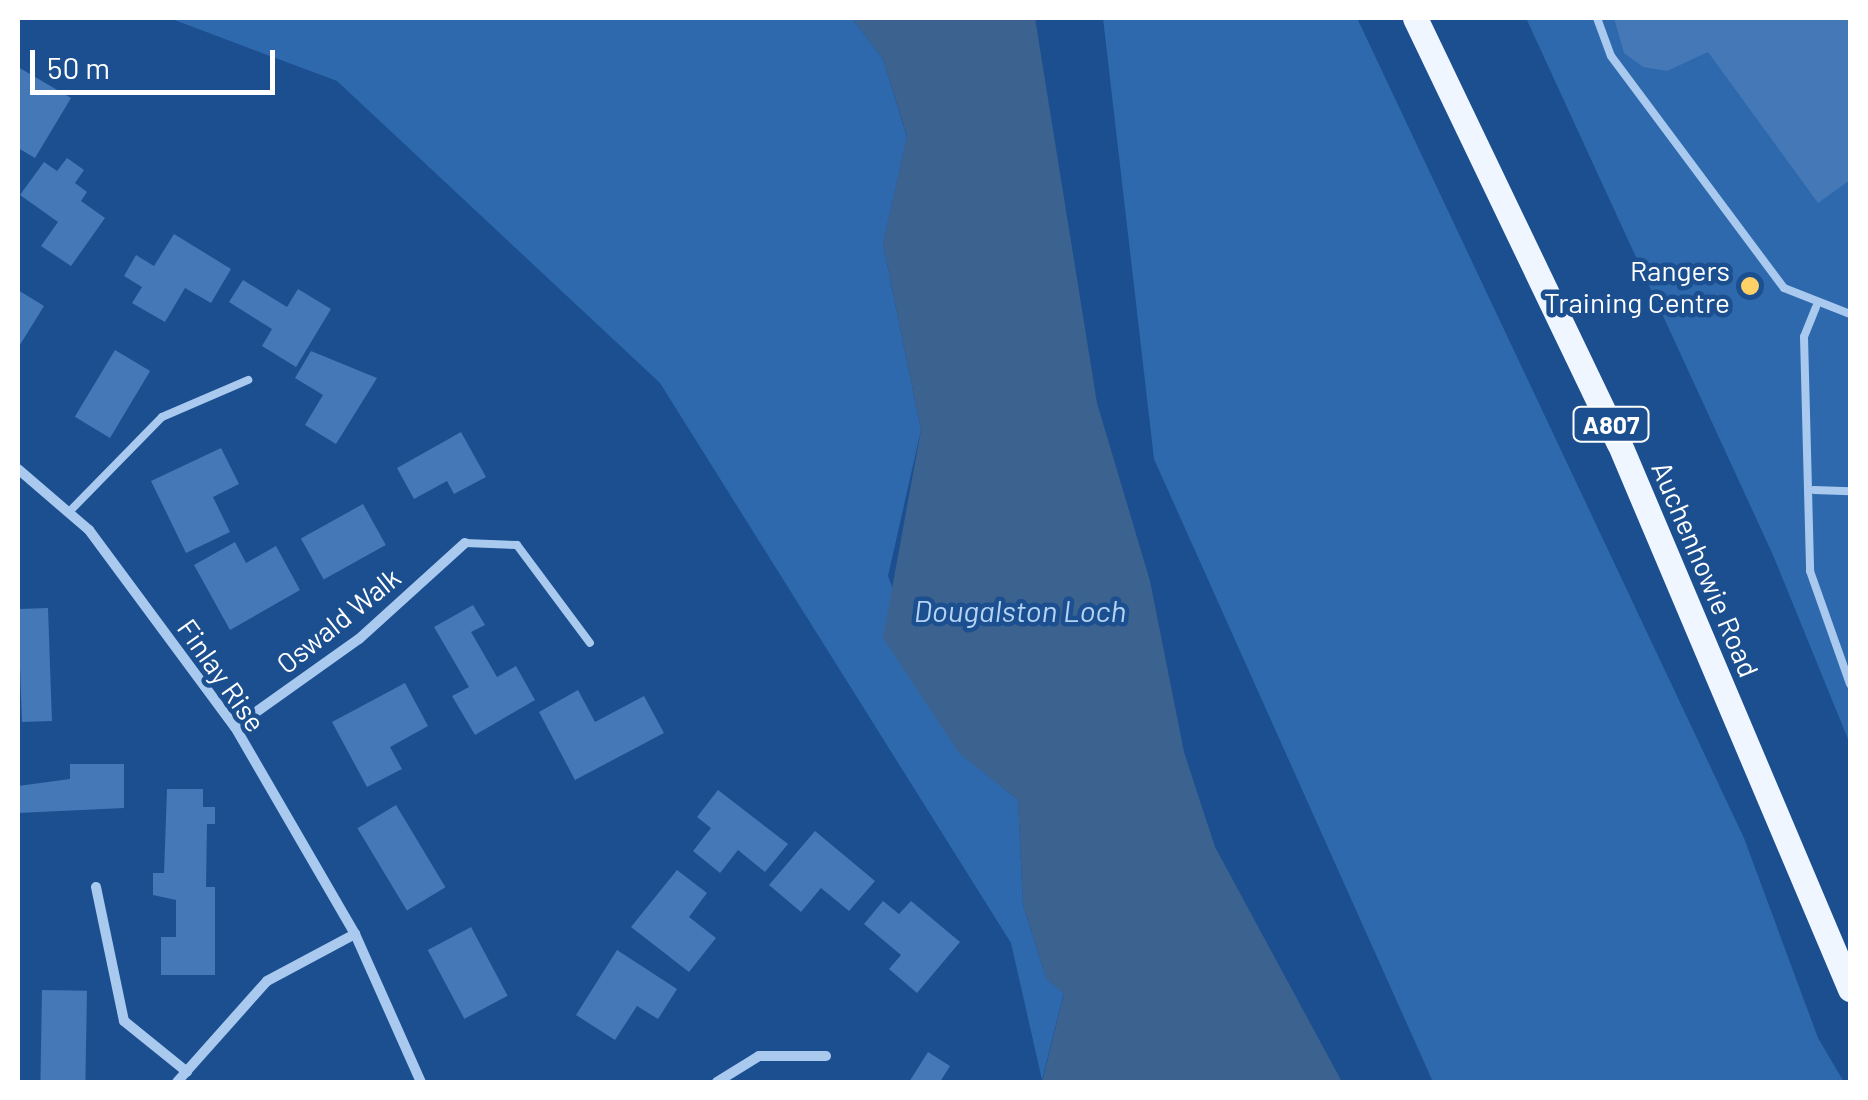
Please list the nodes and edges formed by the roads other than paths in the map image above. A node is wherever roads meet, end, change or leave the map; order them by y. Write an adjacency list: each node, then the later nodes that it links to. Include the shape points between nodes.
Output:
1 (1415, 18): 16 (main road, Auchenhowie Road / A807, via 1620,443)
2 (1597, 18): 3 (lane, via 1611,56 1761,257)
3 (1816, 307): 4 (lane); 7 (lane, via 1804,337)
4 (1850, 314)
5 (248, 380): 9 (lane, via 162,417)
6 (18, 469): 9 (street, Finlay Rise)
7 (1814, 490): 8 (lane); 12 (lane, via 1810,570)
8 (1850, 491)
9 (68, 513): 13 (street, Finlay Rise)
10 (465, 544): 11 (lane, via 517,545); 13 (street, Oswald Walk, via 359,639)
11 (590, 643)
12 (1850, 684)
13 (235, 727): 15 (street, Finlay Rise)
14 (96, 888): 18 (street, via 124,1022)
15 (354, 934): 18 (street, via 266,981); 20 (street, Finlay Rise)
16 (1850, 989)
17 (826, 1056): 21 (street, via 760,1056)
18 (187, 1072): 19 (street)
19 (177, 1082)
20 (421, 1082)
21 (717, 1082)

